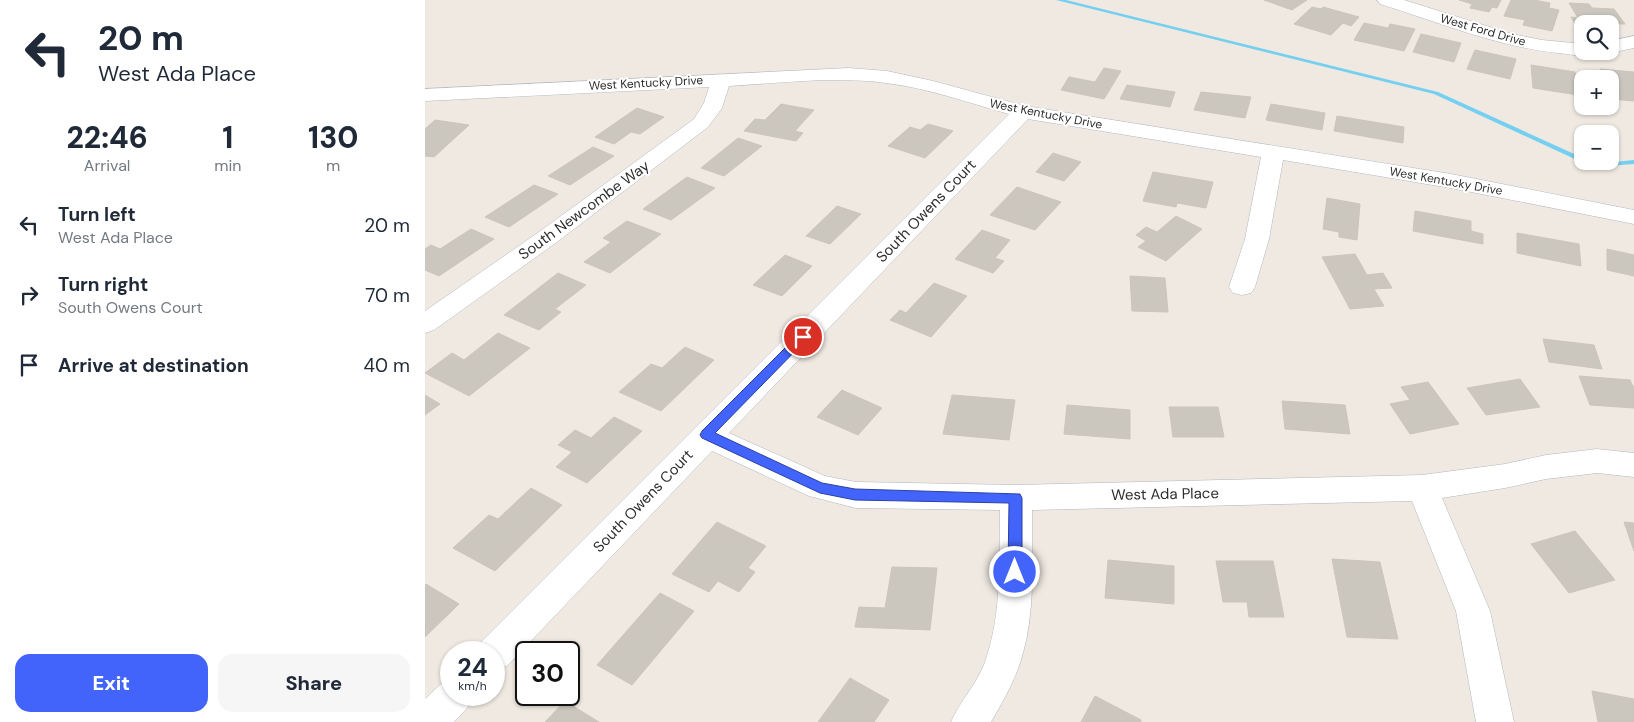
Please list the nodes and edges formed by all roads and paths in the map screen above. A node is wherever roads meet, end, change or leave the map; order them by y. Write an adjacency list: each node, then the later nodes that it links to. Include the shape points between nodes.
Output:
1 (1386, 0): 4 (street, West Ford Drive, via 1516,40)
2 (1634, 42): 3 (street)
3 (1619, 45)
4 (1574, 49)
5 (720, 80): 6 (street, West Kentucky Drive); 7 (street, West Kentucky Drive, via 870,75 907,80); 11 (street, South Newcombe Way, via 718,97 701,124)
6 (425, 95)
7 (1023, 112): 8 (street, West Kentucky Drive); 12 (street, South Owens Court)
8 (1273, 154): 9 (street, West Kentucky Drive, via 1451,181); 10 (street, via 1257,240)
9 (1634, 217)
10 (1242, 287)
11 (425, 324)
12 (706, 435): 15 (street, West Ada Place, via 820,488 855,495); 16 (street, South Owens Court)
13 (1634, 465): 14 (street, West Ada Place, via 1597,462 1546,467)
14 (1422, 488): 15 (street, West Ada Place); 20 (street, via 1473,612)
15 (1016, 498): 19 (street, via 1015,610 1005,656)
16 (505, 643)
17 (444, 706): 18 (street)
18 (429, 722)
19 (970, 722)
20 (1495, 722)

